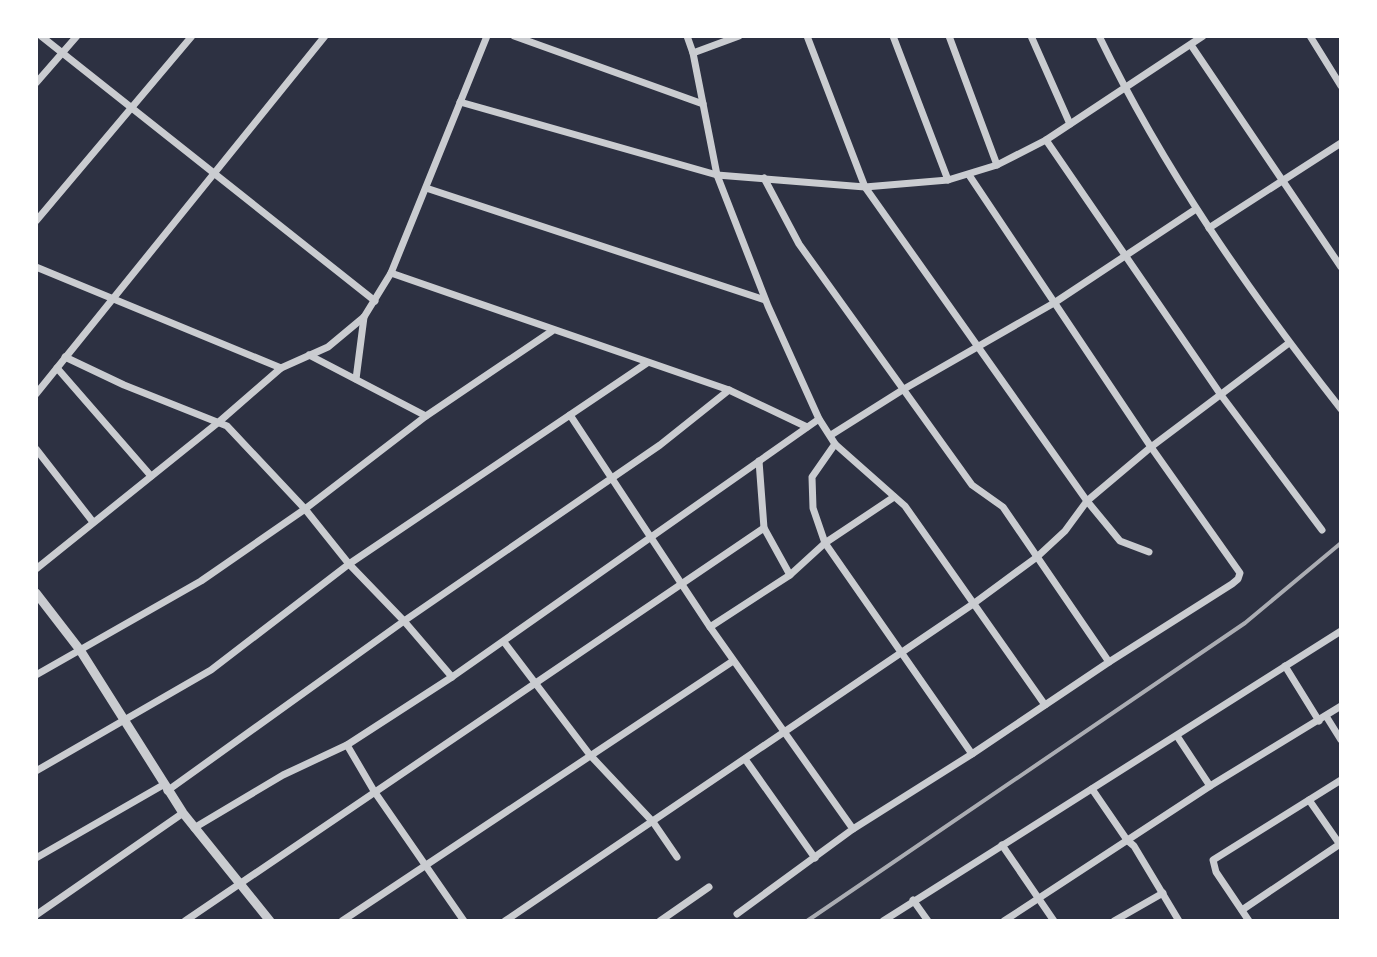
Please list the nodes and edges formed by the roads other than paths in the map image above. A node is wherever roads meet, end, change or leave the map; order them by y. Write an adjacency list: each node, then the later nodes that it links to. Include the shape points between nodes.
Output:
1 (41, 36): 17 (street)
2 (77, 36): 17 (street)
3 (192, 36): 24 (street)
4 (325, 36): 29 (street)
5 (487, 36): 22 (street)
6 (514, 36): 23 (street)
7 (687, 36): 18 (street)
8 (739, 36): 18 (street)
9 (807, 36): 35 (street)
10 (893, 36): 33 (street)
11 (949, 36): 28 (street)
12 (1031, 36): 25 (street)
13 (1099, 36): 21 (street)
14 (1203, 36): 16 (street)
15 (1310, 36): 20 (street)
16 (1191, 45): 21 (street); 34 (street)
17 (62, 53): 19 (street); 24 (street)
18 (693, 53): 23 (street)
19 (36, 83)
20 (1341, 86)
21 (1124, 88): 25 (street); 37 (street)
22 (460, 102): 30 (street); 36 (street)
23 (703, 104): 30 (street)
24 (132, 109): 29 (street); 38 (street)
25 (1070, 124): 26 (street)
26 (1046, 140): 28 (street); 40 (street)
27 (1341, 143): 34 (street)
28 (997, 165): 31 (street)
29 (214, 175): 44 (street); 46 (street)
30 (717, 175): 32 (street); 45 (street)
31 (969, 175): 33 (street); 47 (street)
32 (764, 178): 35 (street); 58 (street, via 799,244)
33 (948, 180): 35 (street)
34 (1282, 182): 39 (street); 42 (street)
35 (865, 187): 51 (street)
36 (426, 188): 43 (street); 45 (street)
37 (1196, 209): 39 (street); 40 (street)
38 (36, 221)
39 (1209, 228): 50 (street)
40 (1125, 258): 47 (street); 61 (street)
41 (36, 267): 44 (street)
42 (1341, 267)
43 (391, 273): 46 (street); 49 (street)
44 (114, 300): 53 (street); 56 (street)
45 (765, 300): 65 (street)
46 (375, 301): 48 (street)
47 (1054, 303): 51 (street); 70 (street)
48 (364, 317): 52 (street, via 328,347); 57 (street)
49 (552, 331): 54 (street); 64 (street)
50 (1289, 343): 61 (street); 62 (street)
51 (981, 347): 58 (street); 76 (street)
52 (309, 355): 56 (street); 57 (street)
53 (65, 357): 55 (street); 66 (street)
54 (647, 363): 59 (street); 63 (street)
55 (57, 368): 60 (street); 73 (street)
56 (281, 368): 66 (street)
57 (356, 379): 64 (street)
58 (904, 389): 68 (street); 84 (street, via 972,485 1003,507)
59 (729, 390): 67 (street); 74 (street)
60 (36, 394)
61 (1221, 395): 70 (street); 80 (street)
62 (1341, 409)
63 (570, 415): 74 (street); 85 (street)
64 (426, 416): 77 (street)
65 (819, 419): 67 (street); 68 (street)
66 (220, 421): 73 (street); 77 (street)
67 (807, 427): 72 (street)
68 (831, 435): 69 (street)
69 (835, 444): 75 (street); 82 (street, via 812,477 813,508)
70 (1151, 447): 76 (street); 98 (street, via 1240,573 1232,584)
71 (36, 449): 78 (street)
72 (759, 461): 79 (street); 81 (street)
73 (151, 476): 78 (street)
74 (610, 479): 81 (street); 91 (street)
75 (894, 497): 82 (street); 90 (street)
76 (1087, 501): 83 (street, via 1120,541); 84 (street)
77 (305, 509): 85 (street); 95 (street, via 201,581)
78 (93, 522): 86 (street)
79 (764, 528): 87 (street); 88 (street)
80 (1322, 530)
81 (651, 537): 88 (street); 94 (street)
82 (825, 543): 87 (street); 96 (street)
83 (1149, 552)
84 (1037, 557): 90 (street); 98 (street)
85 (349, 564): 91 (street); 106 (street, via 211,670)
86 (36, 569)
87 (790, 575): 92 (street)
88 (682, 583): 92 (street); 102 (street)
89 (36, 593): 95 (street)
90 (973, 604): 96 (street); 103 (street)
91 (404, 621): 101 (street); 117 (street)
92 (710, 627): 97 (street)
93 (1341, 631): 99 (street)
94 (504, 642): 101 (street); 102 (street)
95 (80, 650): 100 (street); 106 (street)
96 (902, 653): 107 (street); 111 (street)
97 (733, 661): 107 (street); 112 (street)
98 (1109, 662): 103 (street)
99 (1285, 666): 105 (street); 108 (street)
100 (36, 675)
101 (452, 677): 110 (street)
102 (534, 682): 112 (street); 119 (street)
103 (1045, 705): 111 (street)
104 (1341, 706): 105 (street)
105 (1323, 718): 109 (street); 116 (street)
106 (123, 720): 114 (street); 117 (street)
107 (783, 731): 113 (street); 124 (street)
108 (1177, 736): 116 (street); 118 (street)
109 (1341, 740)
110 (347, 745): 119 (street); 123 (street, via 283,775)
111 (972, 754): 124 (street)
112 (590, 755): 122 (street); 131 (street)
113 (745, 759): 122 (street); 130 (street)
114 (36, 771)
115 (1341, 780): 120 (street)
116 (1210, 786): 125 (street)
117 (165, 788): 121 (street); 129 (street)
118 (1092, 789): 125 (street); 126 (street)
119 (374, 791): 131 (street); 132 (street)
120 (1309, 800): 127 (street); 137 (street, via 1213,860)
121 (183, 813): 123 (street); 139 (street)
122 (653, 822): 128 (street); 144 (street)
123 (194, 828): 132 (street)
124 (853, 829): 130 (street)
125 (1127, 840): 134 (street); 135 (street)
126 (1002, 845): 135 (street); 136 (street)
127 (1340, 845): 137 (street)
128 (677, 857)
129 (36, 858)
130 (815, 858): 138 (street)
131 (426, 865): 142 (street); 143 (street)
132 (238, 885): 140 (street); 141 (street)
133 (709, 887): 145 (street)
134 (1163, 893): 150 (street); 151 (street)
135 (1038, 898): 148 (street); 149 (street)
136 (913, 900): 146 (street); 147 (street)
137 (1242, 910): 152 (street)
138 (737, 914)
139 (36, 915)
140 (185, 921)
141 (270, 921)
142 (342, 921)
143 (464, 921)
144 (505, 921)
145 (660, 921)
146 (883, 921)
147 (928, 921)
148 (1004, 921)
149 (1054, 921)
150 (1114, 921)
151 (1179, 921)
152 (1249, 921)

